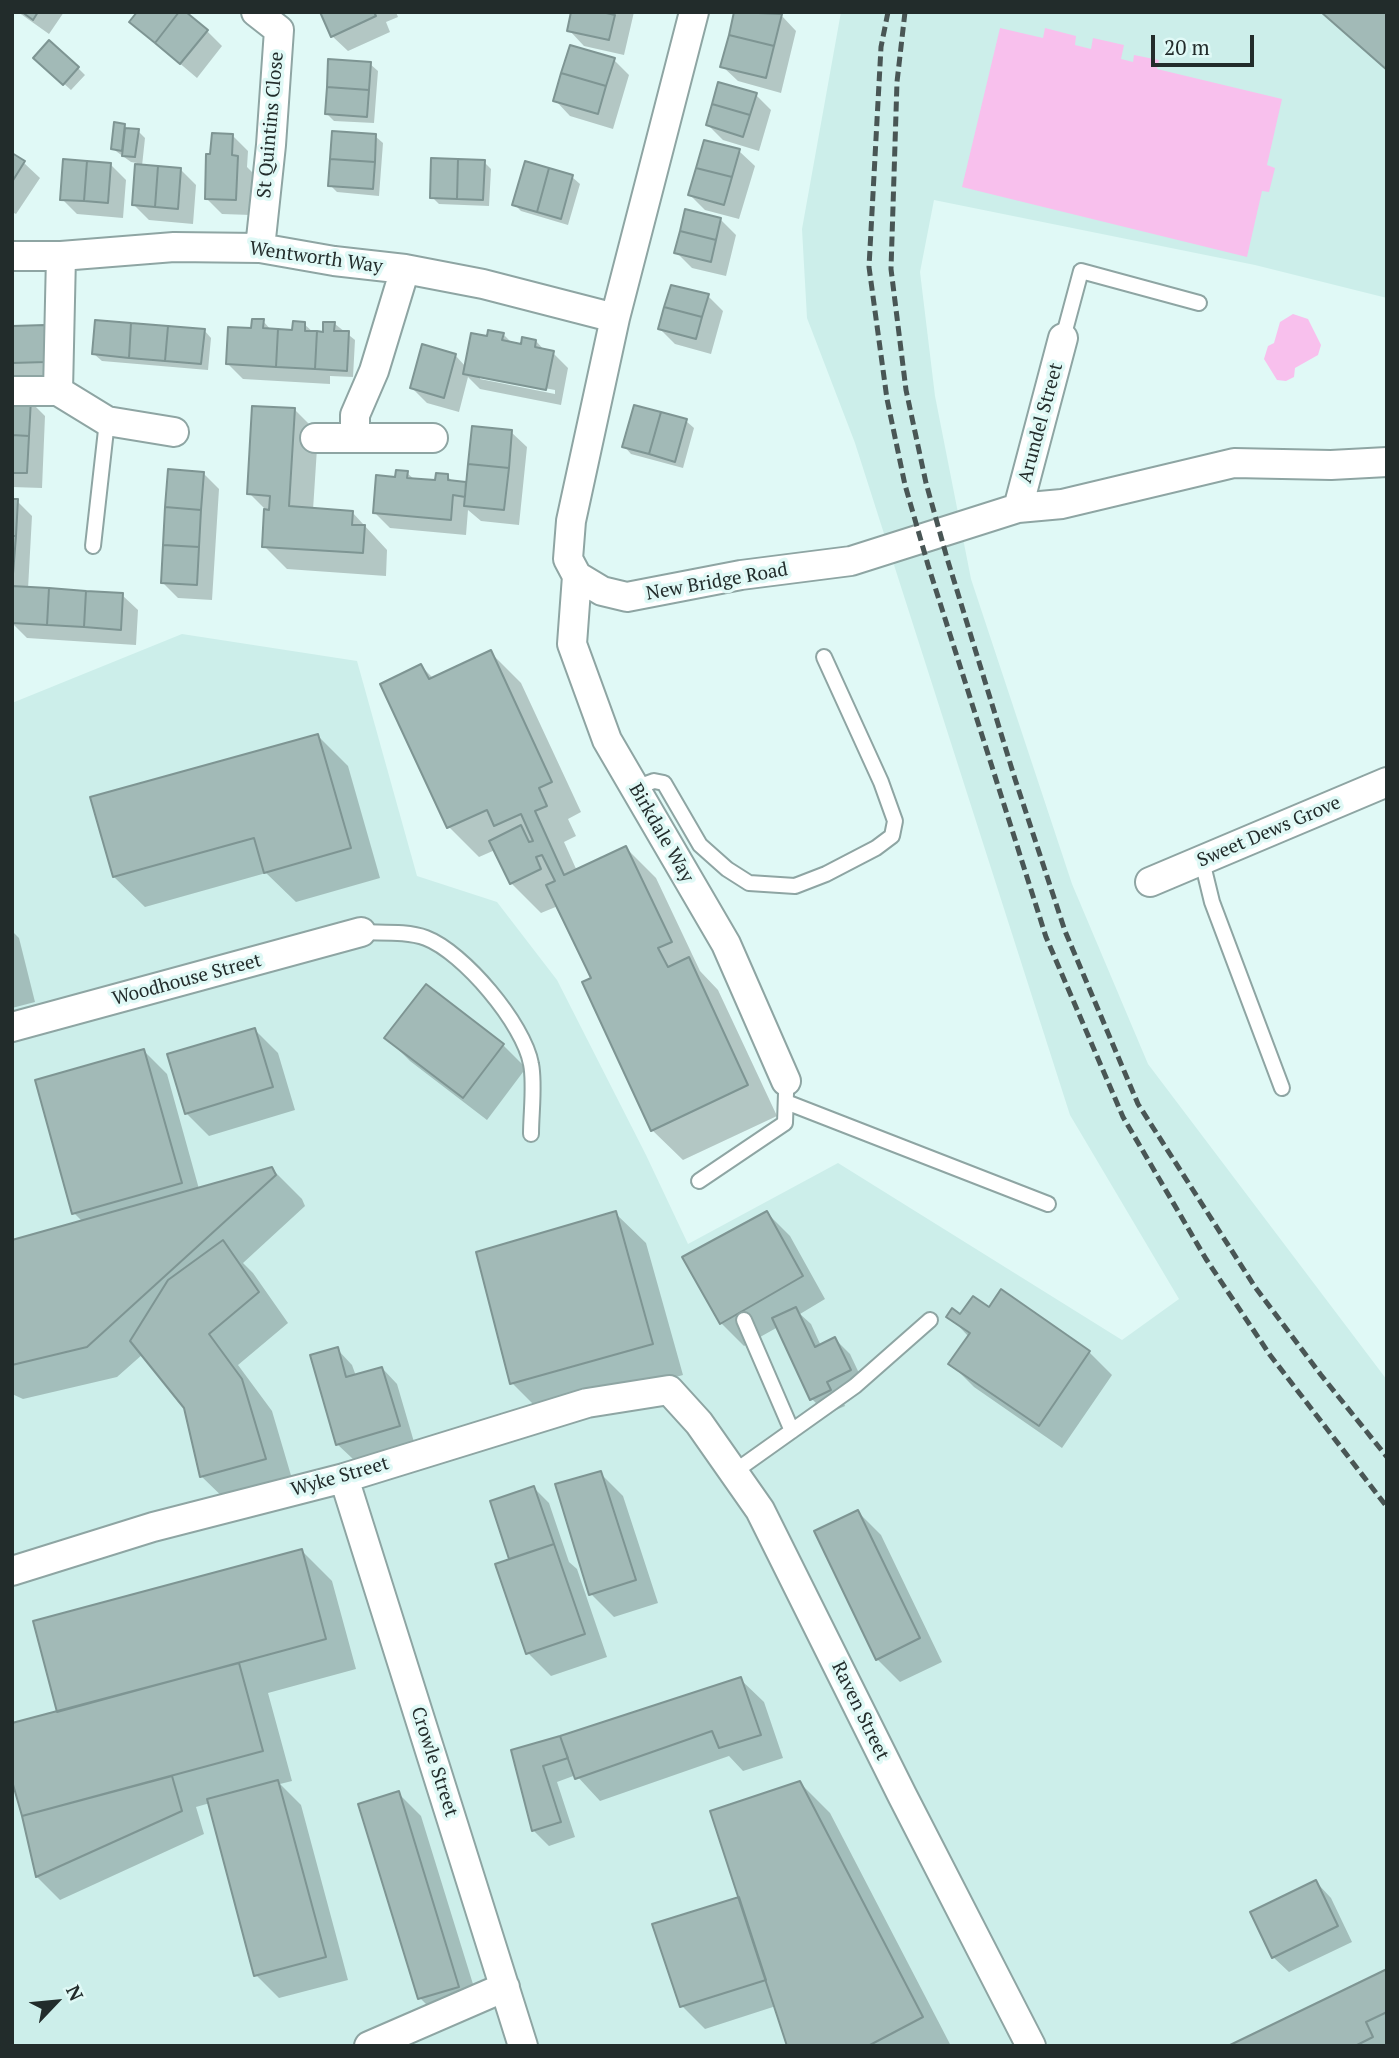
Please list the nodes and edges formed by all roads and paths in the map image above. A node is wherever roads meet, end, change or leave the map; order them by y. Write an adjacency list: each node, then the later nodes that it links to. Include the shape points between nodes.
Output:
1 (256, 12): 3 (street, St Quintins Close, via 279,30)
2 (694, 12): 8 (street)
3 (260, 248): 5 (street, Wentworth Way, via 174,247); 6 (street, Wentworth Way)
4 (12, 256): 5 (street, Wentworth Way)
5 (61, 257): 11 (street)
6 (405, 269): 8 (street, Wentworth Way); 15 (street, via 374,371 355,415)
7 (1199, 303): 9 (lane, via 1081,271)
8 (615, 318): 20 (street, via 571,521 568,559)
9 (1063, 338): 18 (street, Arundel Street)
10 (12, 391): 11 (street)
11 (58, 391): 12 (street)
12 (107, 421): 13 (street); 19 (lane)
13 (174, 432)
14 (315, 438): 15 (street)
15 (355, 438): 16 (street)
16 (433, 438)
17 (1387, 462): 18 (street, New Bridge Road, via 1234,463 1062,503)
18 (1018, 508): 20 (street, New Bridge Road, via 851,561 741,575 627,597 602,591)
19 (93, 546)
20 (578, 576): 23 (street, Birkdale Way, via 572,644 607,740)
21 (824, 657): 23 (lane, via 895,821 892,836 876,848 795,886 749,883 700,845 664,783 654,781)
22 (1387, 782): 24 (street, Sweet Dews Grove)
23 (635, 788): 29 (street, Birkdale Way, via 726,944)
24 (1202, 862): 25 (street, Sweet Dews Grove); 28 (lane, via 1212,902)
25 (1150, 882)
26 (362, 932): 27 (street, Woodhouse Street); 30 (lane, via 424,937 449,949 488,989 514,1025 531,1063)
27 (12, 1027)
28 (1282, 1088)
29 (786, 1091): 31 (lane, via 785,1123); 32 (lane)
30 (531, 1134)
31 (698, 1181)
32 (1048, 1204)
33 (744, 1320): 36 (lane)
34 (930, 1320): 36 (lane, via 856,1386)
35 (669, 1390): 37 (street, Raven Street); 38 (street, Wyke Street, via 587,1404)
36 (792, 1431): 37 (lane)
37 (734, 1472): 43 (street, Raven Street, via 760,1510)
38 (344, 1478): 39 (street, Wyke Street, via 153,1527); 40 (street, Crowle Street)
39 (12, 1571)
40 (505, 1987): 41 (street); 42 (street, Crowle Street)
41 (369, 2046)
42 (523, 2046)
43 (1031, 2046)

